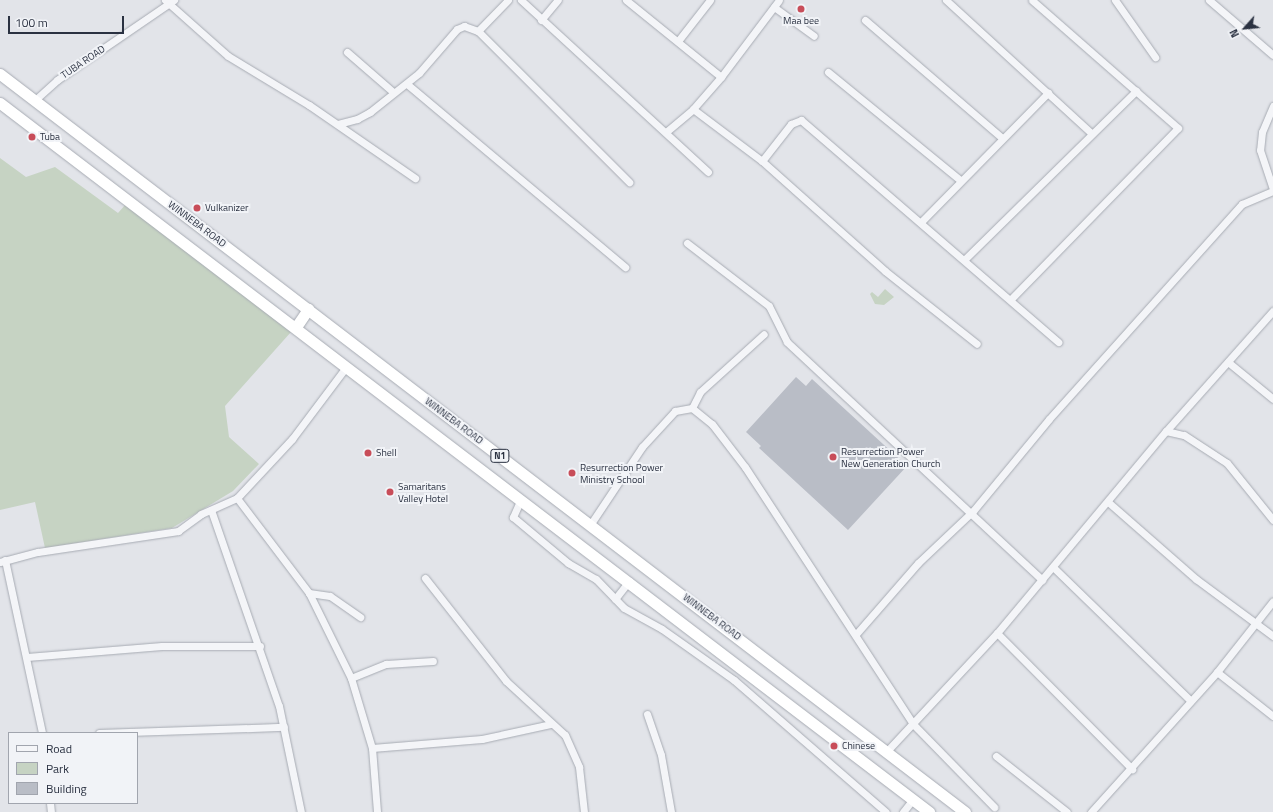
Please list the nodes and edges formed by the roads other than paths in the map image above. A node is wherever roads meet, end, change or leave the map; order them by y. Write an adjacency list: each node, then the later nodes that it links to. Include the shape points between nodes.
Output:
1 (508, 0): 15 (street)
2 (521, 0): 13 (street)
3 (558, 0): 13 (street)
4 (626, 0): 17 (street)
5 (710, 0): 17 (street)
6 (779, 0): 12 (street)
7 (946, 0): 27 (street)
8 (1032, 0): 26 (street)
9 (1115, 0): 20 (street)
10 (1209, 0): 19 (street)
11 (169, 1): 28 (street, TUBA ROAD, via 57,80); 32 (street, via 228,56)
12 (774, 7): 16 (street); 23 (street)
13 (541, 20): 33 (street)
14 (865, 20): 35 (street)
15 (478, 31): 24 (street, via 464,26 457,29); 40 (street)
16 (814, 36)
17 (678, 41): 23 (street)
18 (347, 52): 25 (street)
19 (1273, 55)
20 (1155, 57)
21 (828, 72): 39 (street)
22 (0, 74): 28 (highway, WINNEBA ROAD / N1)
23 (721, 77): 31 (street)
24 (407, 84): 25 (street); 45 (street)
25 (392, 91): 32 (street, via 357,119)
26 (1136, 91): 34 (street); 46 (street, via 1178,128)
27 (1048, 92): 34 (street); 35 (street)
28 (35, 100): 47 (highway, WINNEBA ROAD / N1)
29 (0, 103): 49 (highway, WINNEBA ROAD / N1)
30 (1273, 106): 41 (street, via 1262,132 1260,150)
31 (694, 109): 33 (street); 36 (street)
32 (338, 124): 38 (street)
33 (666, 132): 37 (street)
34 (1090, 132): 44 (street)
35 (1002, 138): 39 (street)
36 (762, 161): 42 (street, via 791,124 801,120); 52 (street, via 885,270)
37 (708, 172)
38 (414, 178)
39 (960, 180): 42 (street)
40 (629, 182)
41 (1273, 190): 62 (street, via 1242,204 1049,419)
42 (922, 220): 44 (street)
43 (687, 243): 62 (street, via 769,306 787,342)
44 (965, 259): 46 (street)
45 (625, 267)
46 (1011, 299): 51 (street)
47 (308, 309): 49 (highway); 64 (highway, WINNEBA ROAD / N1)
48 (1273, 311): 53 (street)
49 (296, 327): 54 (highway, WINNEBA ROAD / N1)
50 (764, 334): 56 (street, via 700,392)
51 (1058, 342)
52 (977, 344)
53 (1228, 362): 55 (street); 57 (street)
54 (346, 367): 58 (street, via 292,438); 59 (highway, WINNEBA ROAD / N1)
55 (1273, 399)
56 (692, 408): 64 (street, via 675,411 647,442); 75 (street, via 712,424 745,467)
57 (1166, 431): 60 (street); 63 (street, via 1184,435 1222,459)
58 (237, 498): 61 (street); 70 (street)
59 (521, 499): 69 (highway, WINNEBA ROAD / N1); 71 (street, via 513,517 568,563 596,579)
60 (1108, 502): 66 (street); 74 (street, via 1196,579)
61 (211, 510): 65 (street, via 173,534); 78 (street)
62 (973, 511): 68 (street); 75 (street, via 918,563)
63 (1273, 520)
64 (590, 525): 94 (highway, WINNEBA ROAD / N1)
65 (2, 561): 79 (street)
66 (1053, 568): 68 (street); 85 (street)
67 (425, 578): 88 (street, via 506,681)
68 (1042, 580): 76 (street)
69 (629, 581): 71 (street); 81 (highway, WINNEBA ROAD / N1)
70 (309, 593): 73 (street, via 324,593); 83 (street)
71 (615, 599): 84 (street)
72 (1273, 601): 74 (street)
73 (360, 617)
74 (1254, 622): 77 (street); 82 (street)
75 (857, 633): 89 (street)
76 (997, 633): 89 (street); 96 (street)
77 (1273, 636)
78 (260, 646): 79 (street, via 162,646); 90 (street)
79 (27, 657): 91 (street)
80 (433, 661): 83 (street, via 386,664)
81 (743, 667): 84 (street); 97 (highway, WINNEBA ROAD / N1)
82 (1216, 672): 85 (street); 87 (street)
83 (351, 678): 93 (street)
84 (734, 680): 103 (street)
85 (1191, 701): 96 (street)
86 (647, 714): 102 (street, via 661,755)
87 (1273, 716)
88 (551, 724): 93 (street, via 482,739); 101 (street, via 565,735 574,751)
89 (914, 724): 94 (street); 98 (street)
90 (284, 727): 92 (street); 99 (street)
91 (42, 732)
92 (130, 732)
93 (372, 748): 100 (street)
94 (887, 751): 106 (highway, WINNEBA ROAD / N1)
95 (996, 756): 107 (street)
96 (1132, 769): 108 (street)
97 (913, 799): 104 (street); 105 (highway, WINNEBA ROAD / N1)
98 (994, 810)
99 (301, 812)
100 (377, 812)
101 (584, 812)
102 (671, 812)
103 (886, 812)
104 (903, 812)
105 (929, 812)
106 (964, 812)
107 (1067, 812)
108 (1091, 812)

